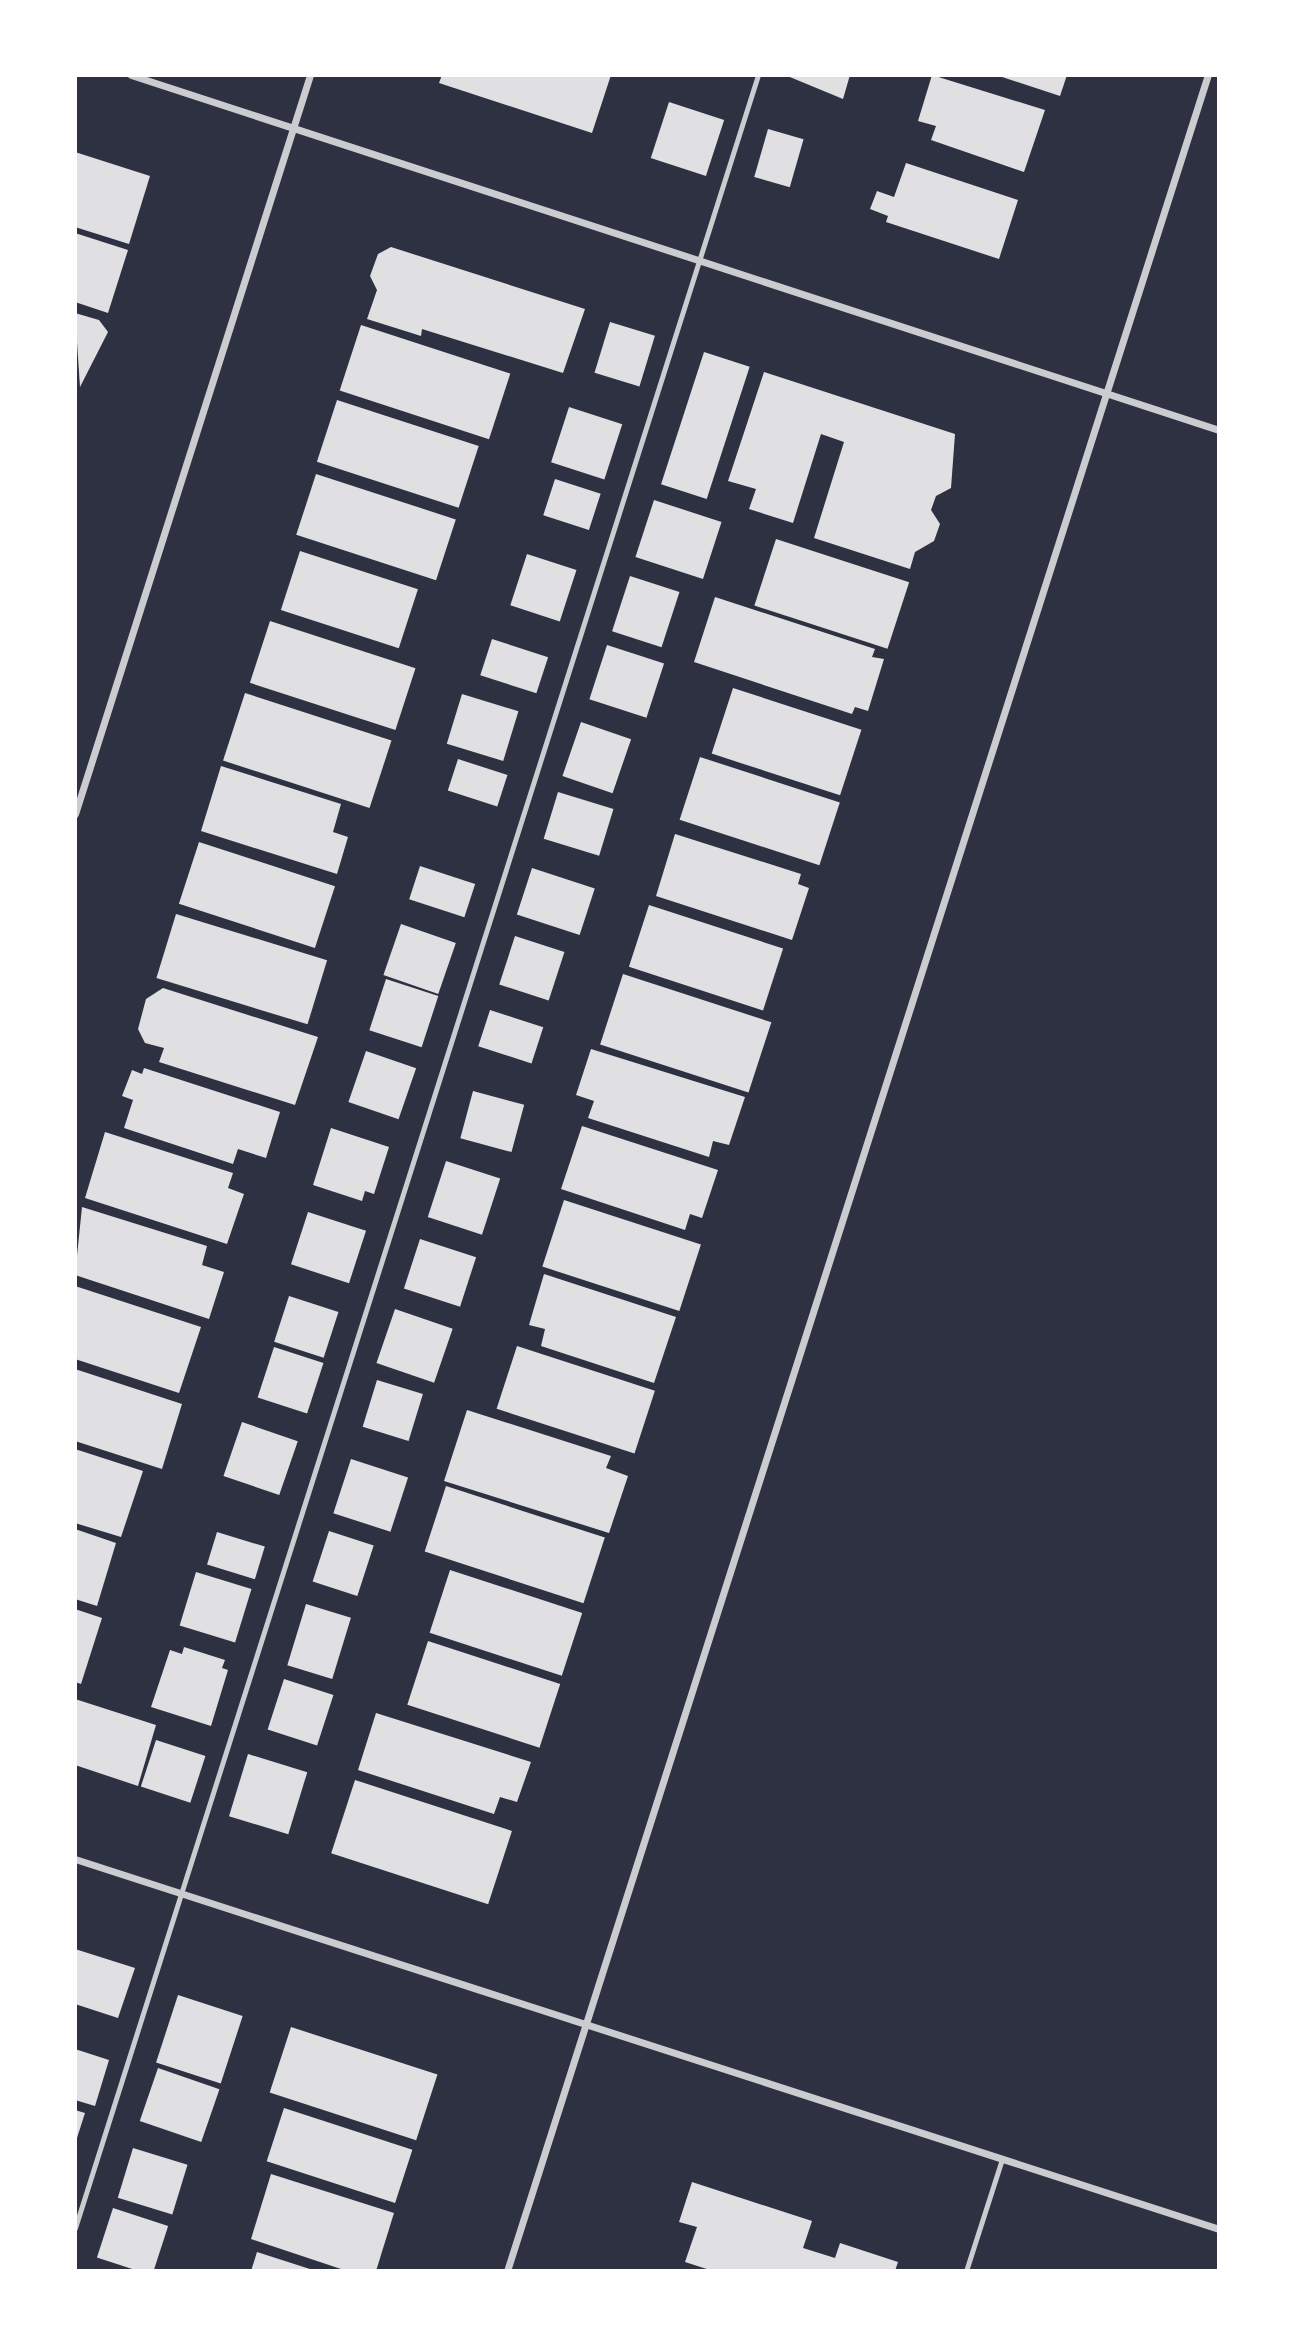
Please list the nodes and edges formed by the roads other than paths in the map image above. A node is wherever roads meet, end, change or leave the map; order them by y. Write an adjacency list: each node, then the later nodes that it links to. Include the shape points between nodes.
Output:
1 (131, 75): 5 (street)
2 (310, 75): 5 (street)
3 (758, 75): 6 (lane)
4 (1208, 75): 7 (street)
5 (293, 128): 6 (street); 9 (street)
6 (700, 261): 7 (street); 11 (lane)
7 (1106, 393): 8 (street); 12 (street)
8 (1219, 430)
9 (75, 814)
10 (75, 1859): 11 (street)
11 (182, 1893): 12 (street); 14 (lane)
12 (586, 2024): 13 (street); 16 (street)
13 (1002, 2159): 15 (street); 17 (lane)
14 (75, 2228)
15 (1219, 2229)
16 (507, 2271)
17 (966, 2271)

